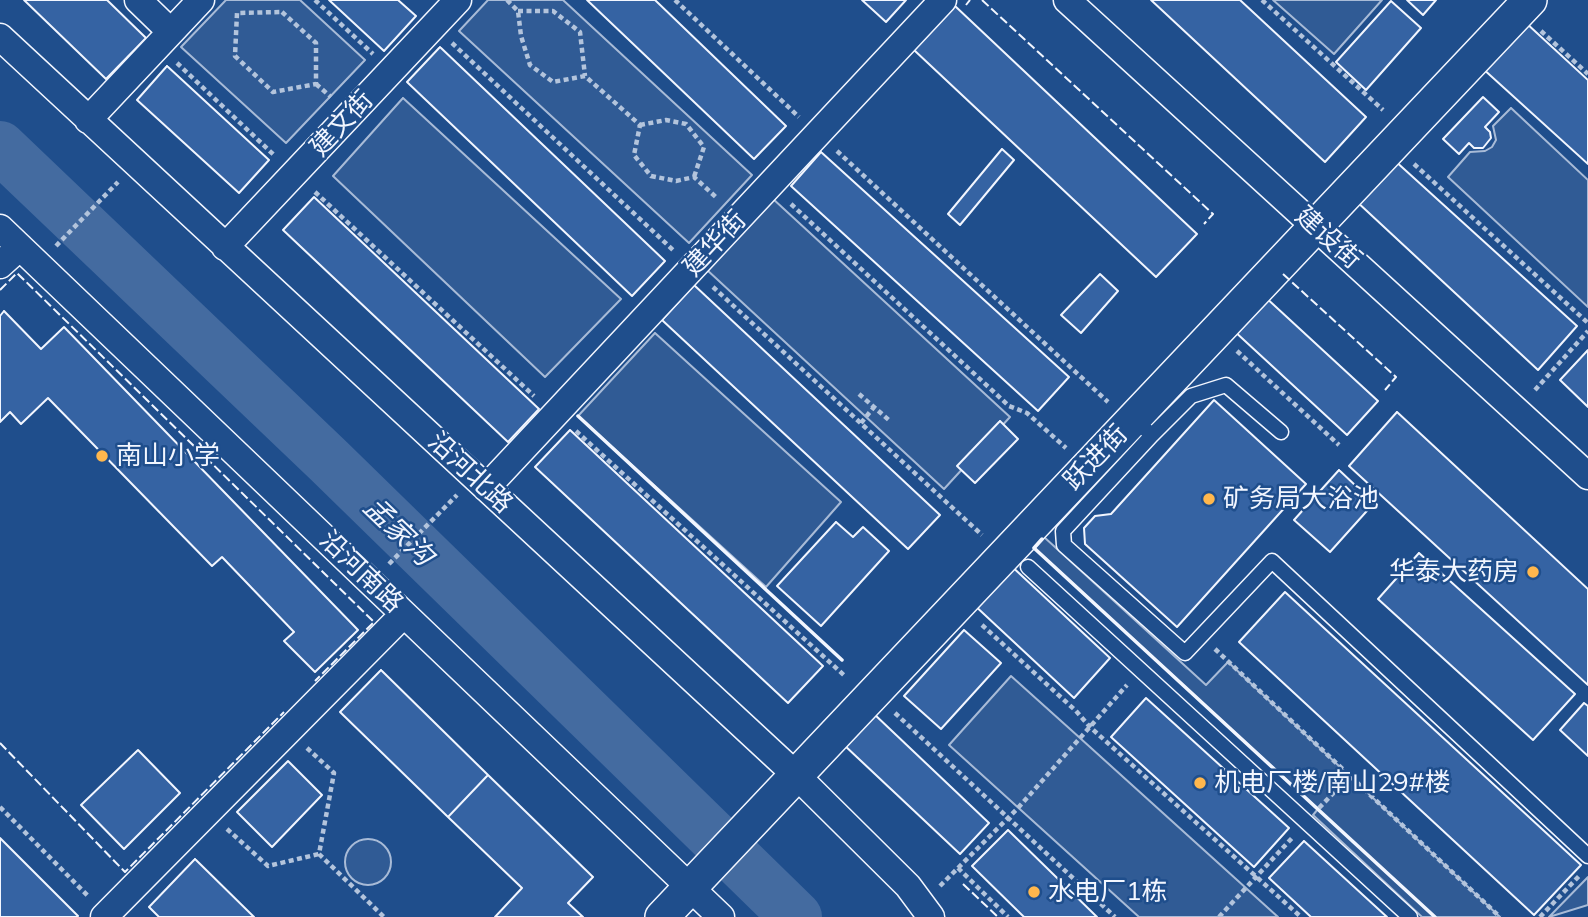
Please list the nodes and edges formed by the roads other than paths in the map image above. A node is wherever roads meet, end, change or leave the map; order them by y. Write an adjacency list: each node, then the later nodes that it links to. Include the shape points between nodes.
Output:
1 (138, 0): 8 (street)
2 (201, 0): 8 (street)
3 (458, 0): 12 (street, 建文街)
4 (943, 0): 18 (street, 建华街, via 738,220)
5 (1067, 0): 10 (street, 建设街)
6 (1524, 6): 10 (street, 跃进街)
7 (0, 37): 9 (street, 沿河北路)
8 (165, 39): 9 (street)
9 (89, 120): 12 (street, 沿河北路)
10 (1315, 226): 15 (street, 跃进街); 17 (street, 建设街)
11 (0, 228): 13 (street, 沿河南路)
12 (225, 247): 18 (street, 沿河北路)
13 (29, 256): 14 (street); 20 (street, 沿河南路)
14 (0, 265)
15 (1131, 418): 16 (lane, via 1226,385); 21 (street, 跃进街); 22 (lane, via 1063,531 1064,545 1185,653 1272,561)
16 (1282, 432)
17 (1588, 476)
18 (480, 483): 21 (street, 沿河北路)
19 (1028, 567): 28 (lane)
20 (404, 614): 23 (street, 沿河南路); 25 (street)
21 (795, 776): 23 (street, 跃进街); 24 (street, 沿河北路, via 908,886)
22 (1588, 856)
23 (696, 880): 26 (street, 跃进街); 27 (street, 沿河南路)
24 (926, 910)
25 (110, 914)
26 (662, 917)
27 (721, 917)
28 (1410, 917)

